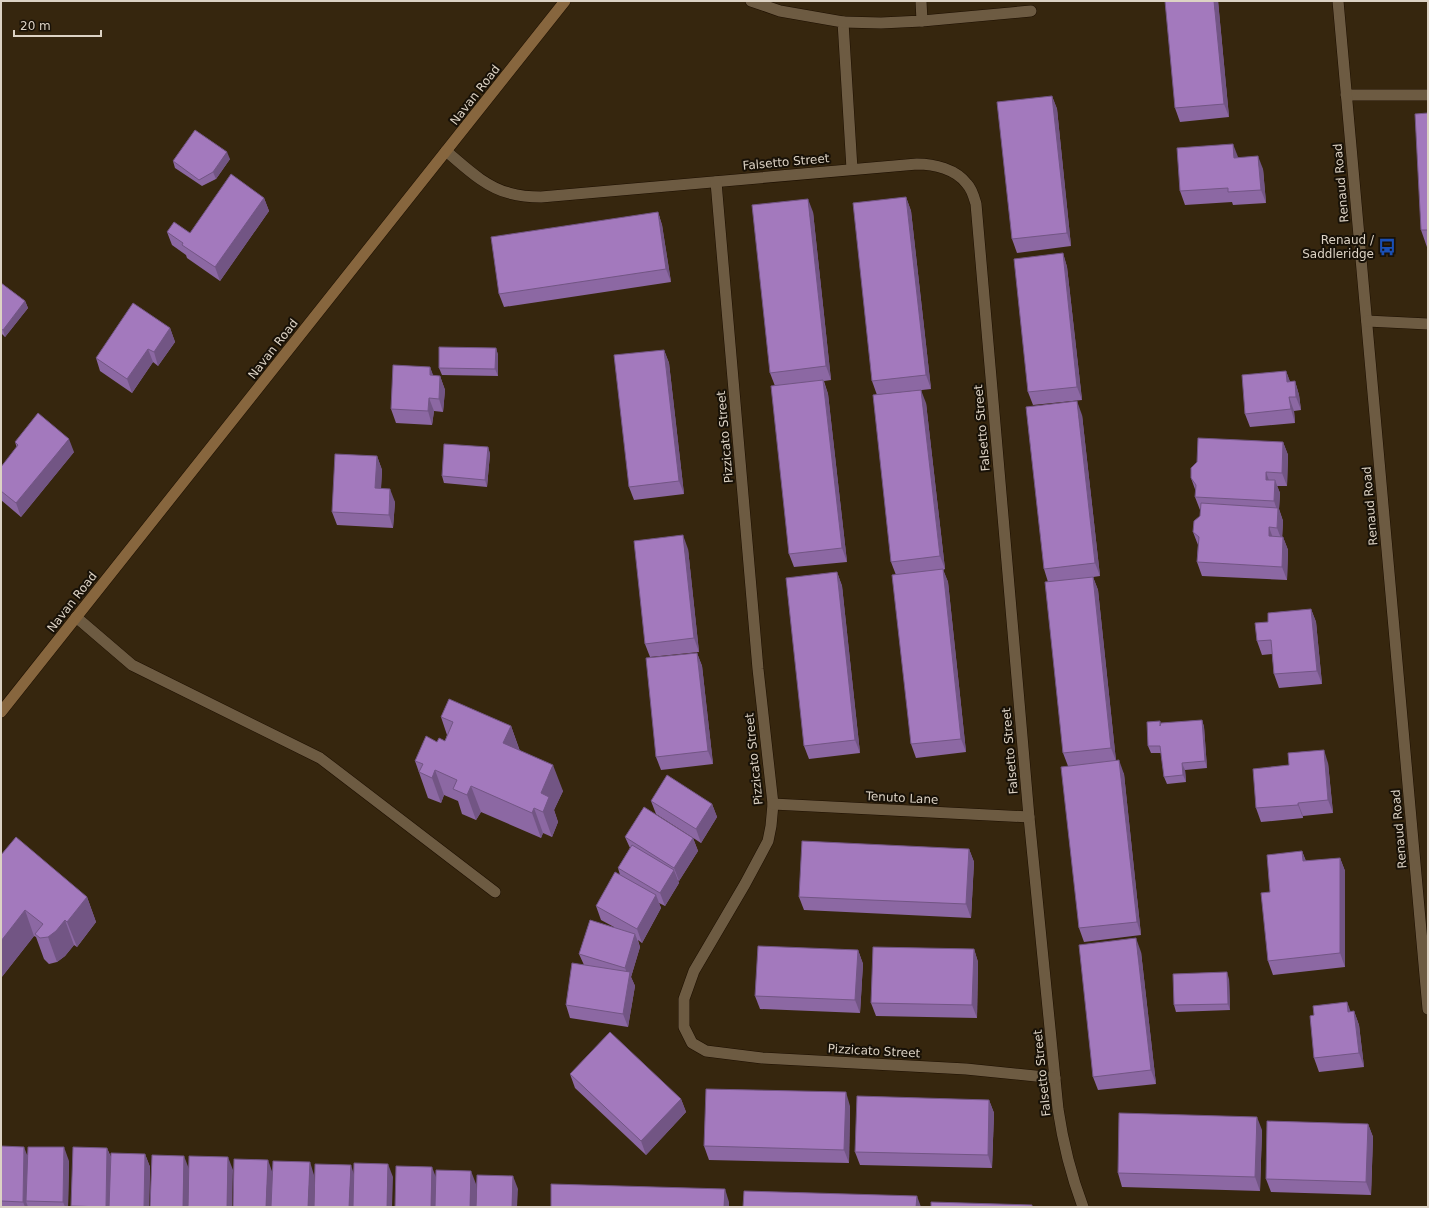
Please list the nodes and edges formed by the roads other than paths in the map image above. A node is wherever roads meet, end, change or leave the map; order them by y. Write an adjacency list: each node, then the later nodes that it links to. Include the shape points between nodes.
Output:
1 (565, 1): 10 (main road, Navan Road)
2 (751, 1): 7 (street, via 780,11)
3 (921, 1): 6 (street)
4 (1338, 1): 8 (street, Renaud Road)
5 (1031, 11): 6 (street)
6 (922, 21): 7 (street)
7 (843, 22): 11 (street)
8 (1346, 95): 9 (street); 13 (street, Renaud Road)
9 (1428, 95)
10 (446, 151): 12 (street, Falsetto Street, via 493,187 524,196 541,197); 15 (main road, Navan Road)
11 (852, 169): 12 (street, Falsetto Street); 18 (street, Falsetto Street, via 917,164 936,166 960,177 972,192 976,204)
12 (716, 182): 17 (street, Pizzicato Street, via 758,669)
13 (1367, 321): 14 (street); 20 (street, Renaud Road)
14 (1428, 324)
15 (76, 618): 16 (main road, Navan Road); 19 (street, via 132,665 320,758)
16 (1, 712)
17 (773, 804): 18 (street, Tenuto Lane); 21 (street, Pizzicato Street, via 768,841 694,971 684,999 684,1027 692,1043 706,1051 762,1058 966,1069)
18 (1029, 817): 21 (street, Falsetto Street)
19 (495, 892)
20 (1428, 1009)
21 (1055, 1078): 22 (street, Falsetto Street, via 1062,1138)
22 (1083, 1207)

